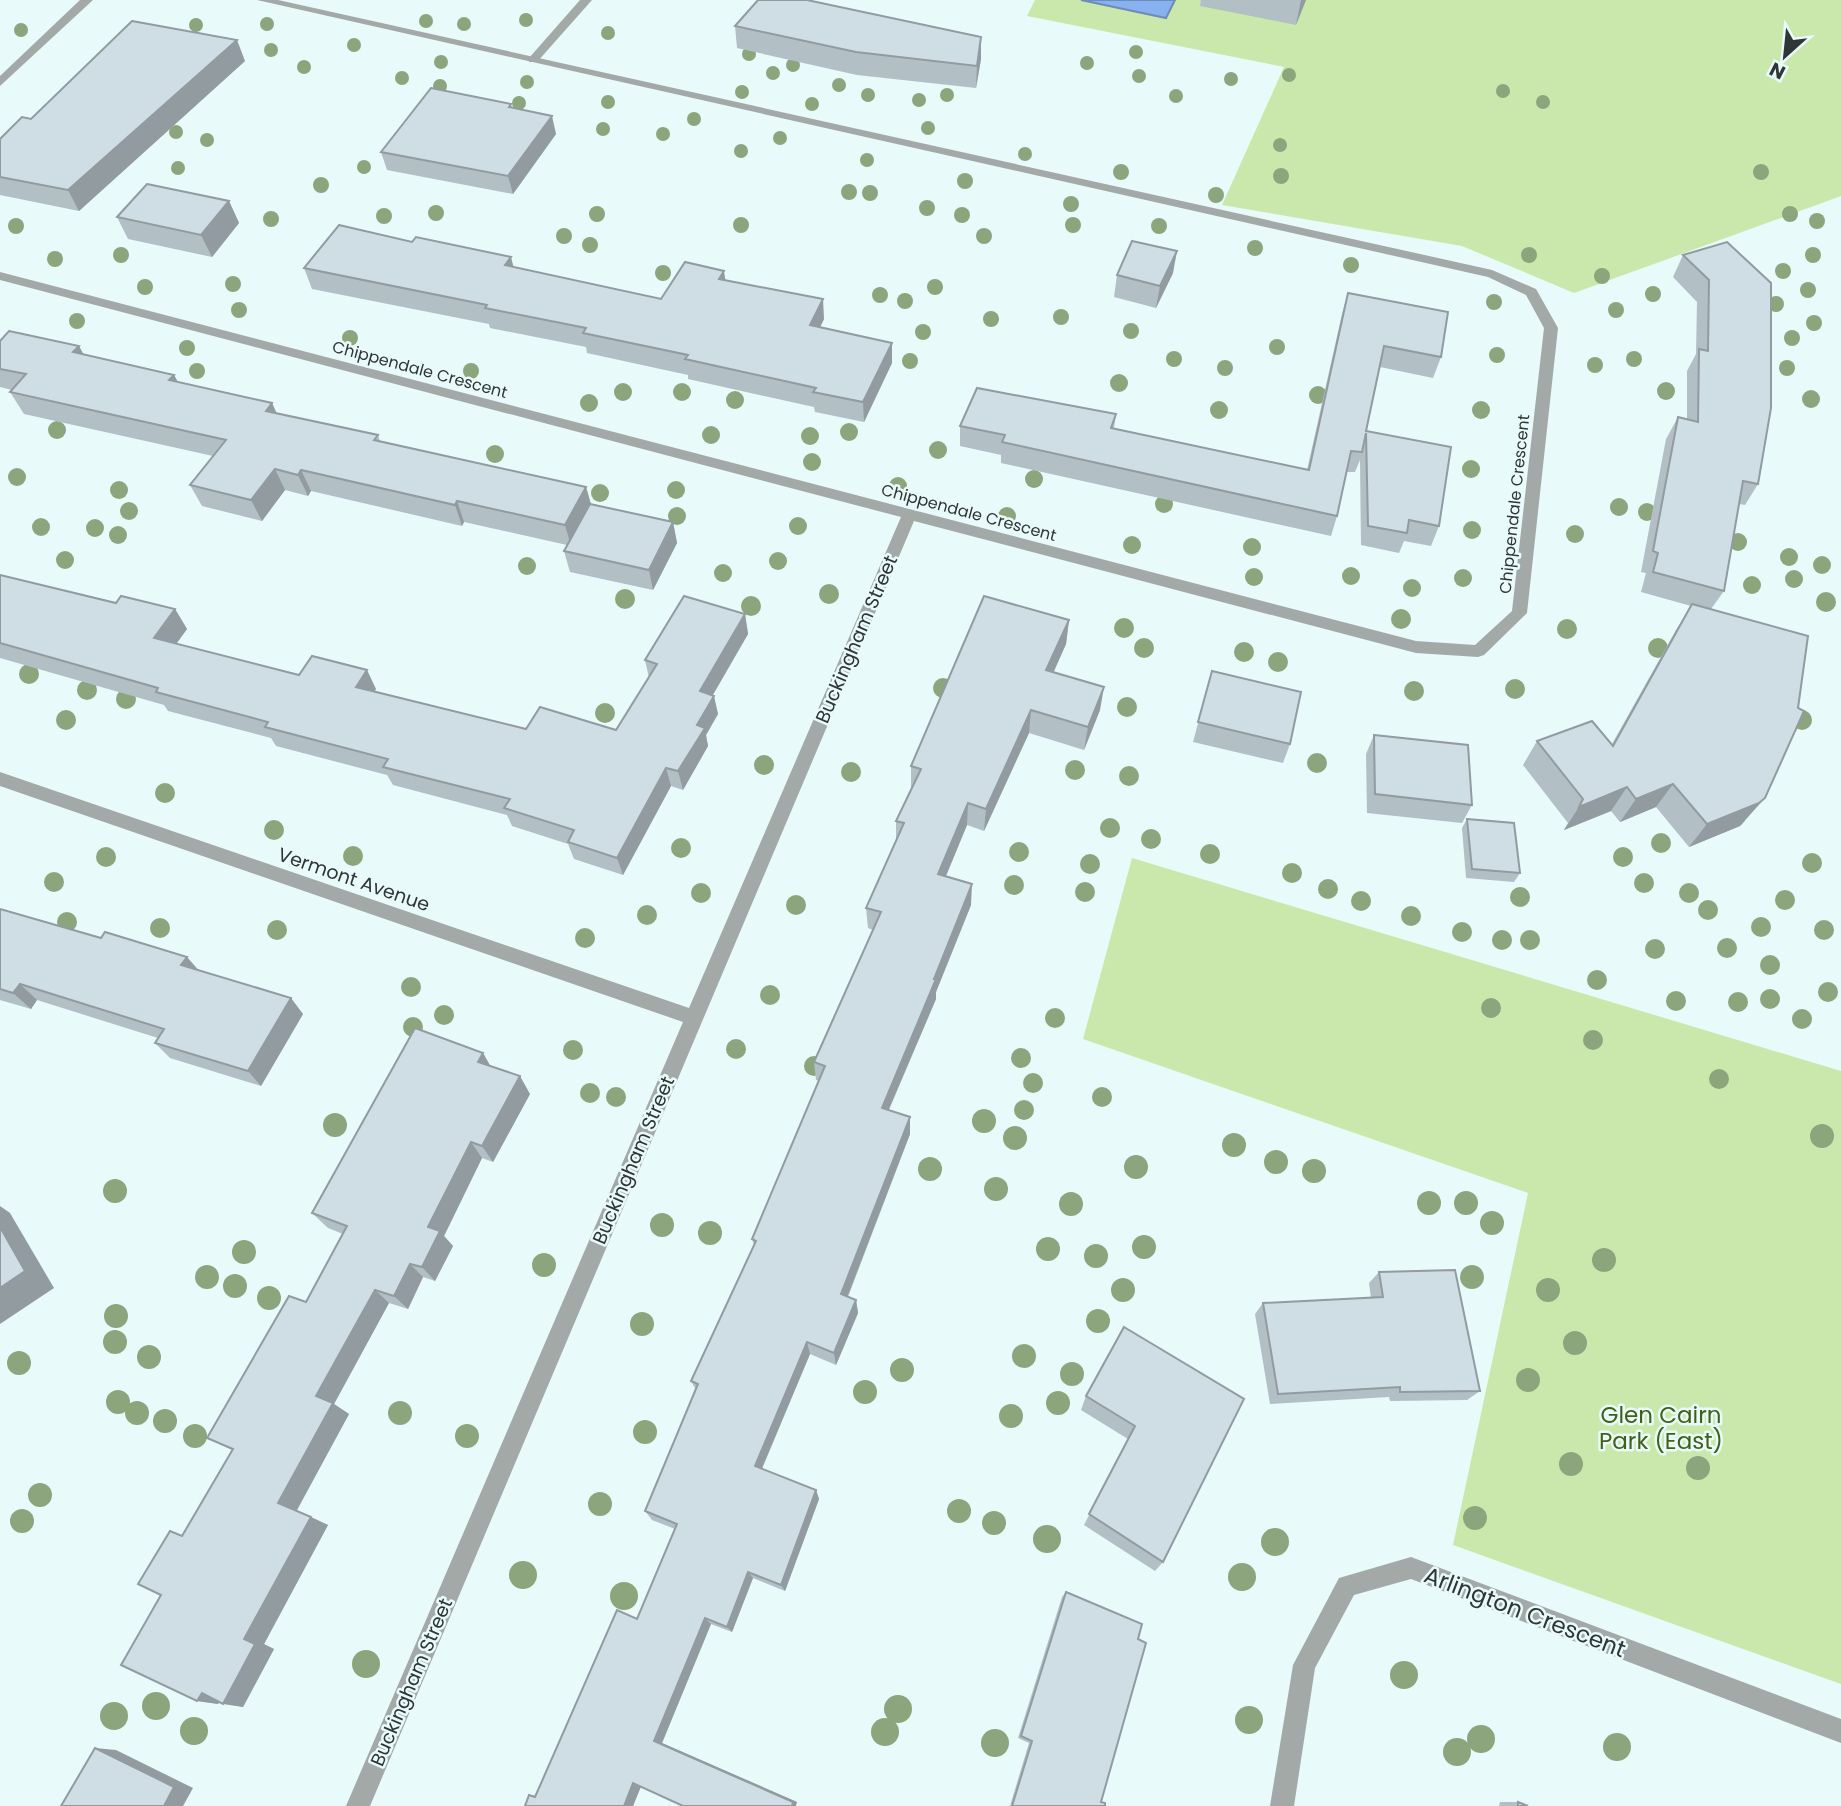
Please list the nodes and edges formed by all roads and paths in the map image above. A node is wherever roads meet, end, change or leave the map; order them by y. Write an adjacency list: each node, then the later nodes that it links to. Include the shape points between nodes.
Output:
1 (88, 0): 5 (street)
2 (263, 0): 4 (street, Chippendale Crescent)
3 (586, 0): 4 (street)
4 (533, 60): 7 (street, Chippendale Crescent, via 1492,274 1531,292 1551,328 1519,613 1478,651 1416,647)
5 (0, 82)
6 (0, 276): 7 (street, Chippendale Crescent)
7 (909, 515): 9 (street, Buckingham Street)
8 (0, 779): 9 (street, Vermont Avenue)
9 (694, 1018): 11 (street, Buckingham Street)
10 (1841, 1731): 12 (street, Arlington Crescent, via 1411,1568 1347,1586 1304,1665)
11 (358, 1806)
12 (1282, 1806)

